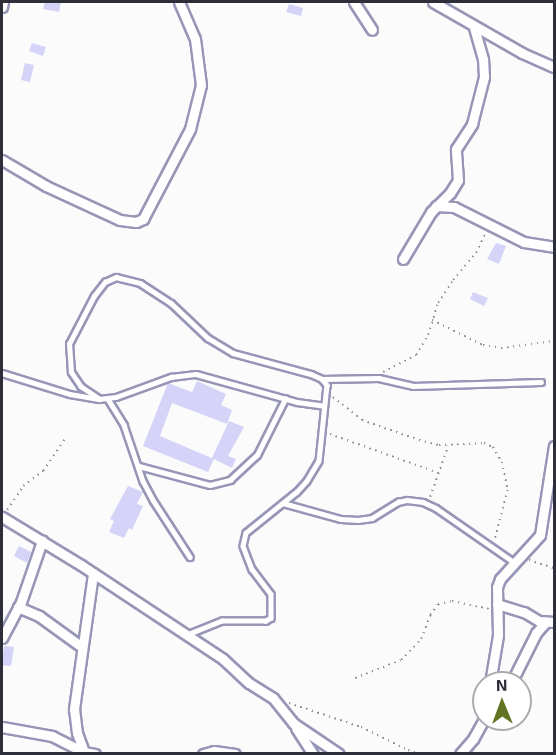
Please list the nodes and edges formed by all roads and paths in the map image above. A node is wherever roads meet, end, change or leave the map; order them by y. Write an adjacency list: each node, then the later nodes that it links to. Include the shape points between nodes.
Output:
1 (3, 2): 5 (street)
2 (179, 2): 9 (street, via 195,39 201,85 190,129 143,219 120,220 46,186)
3 (354, 2): 7 (street)
4 (433, 2): 6 (street)
5 (2, 7)
6 (474, 28): 8 (street); 10 (street, via 483,59 482,86 472,124 456,149 458,180)
7 (372, 30)
8 (555, 67)
9 (2, 160)
10 (436, 206): 11 (street, via 454,207); 13 (street)
11 (488, 222): 12 (street, via 525,242); 14 (path, via 485,239 453,280)
12 (555, 247)
13 (403, 259)
14 (432, 319): 15 (path, via 483,345 501,348); 17 (path, via 416,356)
15 (555, 341)
16 (2, 373): 21 (lane)
17 (376, 378): 18 (lane); 19 (lane, via 413,386)
18 (322, 379): 20 (lane); 21 (lane, via 233,353 208,338 171,303 140,283 116,277 105,282 94,296 69,344 71,372 81,387)
19 (541, 382)
20 (327, 392): 24 (lane); 27 (path, via 368,423)
21 (99, 399): 22 (lane)
22 (108, 399): 23 (lane, via 171,377 196,374); 29 (lane, via 124,425)
23 (285, 399): 24 (lane); 29 (lane, via 257,454 230,480 210,485)
24 (324, 406): 25 (lane)
25 (322, 431): 30 (path); 31 (lane, via 319,461 308,481)
26 (66, 437): 33 (path, via 43,471 23,486)
27 (448, 446): 30 (path); 35 (path, via 484,443 498,452 508,490)
28 (555, 446): 37 (street, via 540,535)
29 (139, 466): 36 (lane, via 153,501)
30 (439, 473): 32 (path)
31 (283, 503): 32 (lane, via 358,520 372,518 407,500); 43 (lane, via 246,533 243,546 252,569 271,594 271,618 222,621)
32 (427, 504): 35 (lane)
33 (2, 517): 34 (street)
34 (42, 541): 39 (street); 40 (street)
35 (492, 547): 37 (lane)
36 (190, 556)
37 (518, 561): 38 (path); 41 (street, via 500,579)
38 (555, 568)
39 (93, 573): 43 (street); 53 (street, via 74,709)
40 (18, 607): 44 (street); 45 (street, via 39,616)
41 (496, 607): 42 (street); 46 (street, via 498,635); 48 (path, via 438,604 421,639 401,660)
42 (550, 622): 47 (street, via 536,633)
43 (187, 635): 49 (street)
44 (2, 638)
45 (79, 645)
46 (492, 671)
47 (517, 671)
48 (355, 678)
49 (273, 698): 50 (street); 59 (path)
50 (293, 723): 57 (street); 58 (street)
51 (2, 727): 53 (street, via 51,736)
52 (476, 731): 60 (street)
53 (84, 752): 54 (street)
54 (95, 753)
55 (203, 753): 56 (street)
56 (235, 753)
57 (313, 753)
58 (339, 753)
59 (423, 753)
60 (460, 753)

